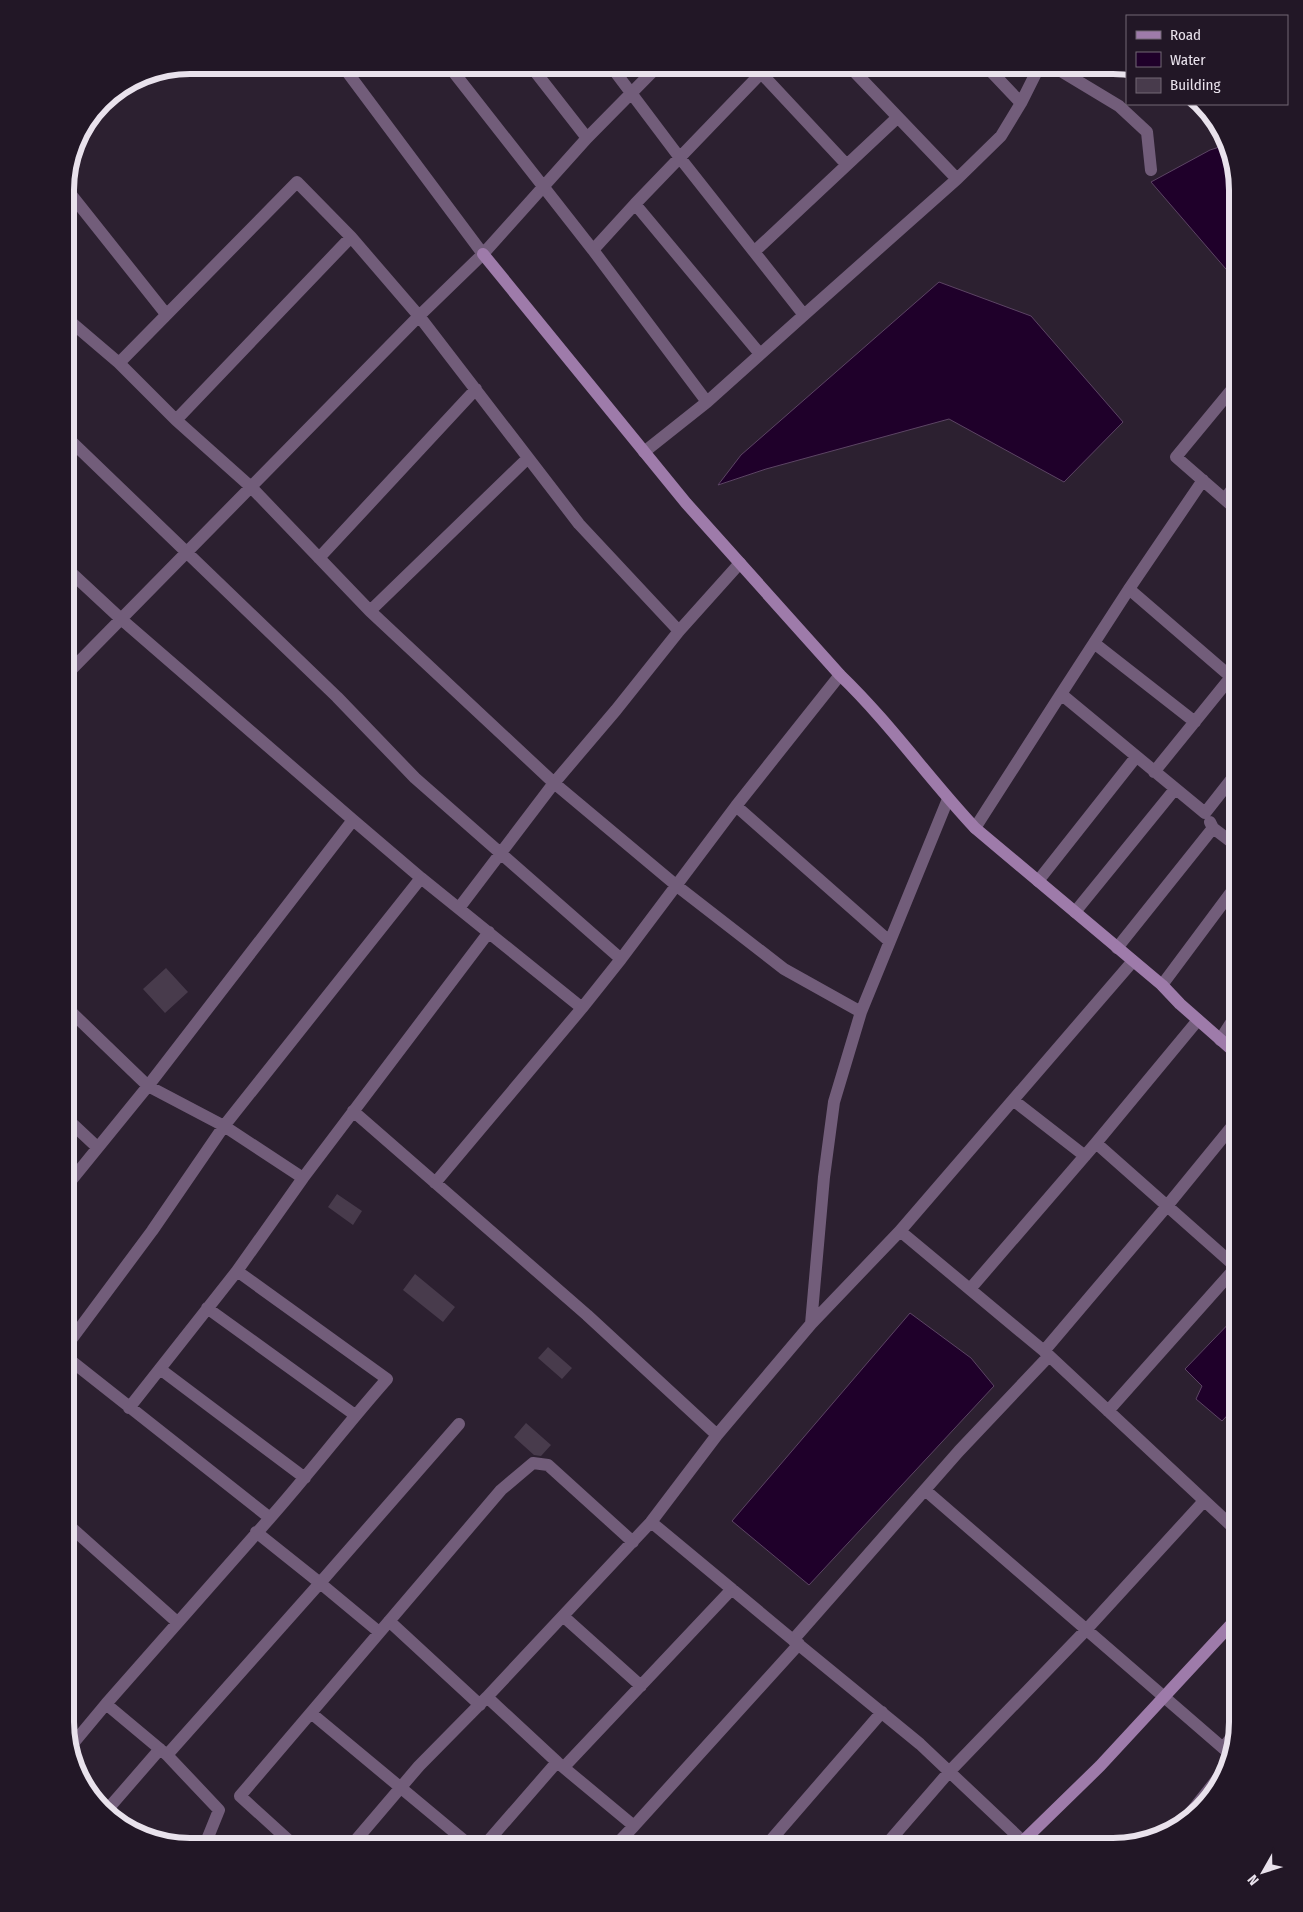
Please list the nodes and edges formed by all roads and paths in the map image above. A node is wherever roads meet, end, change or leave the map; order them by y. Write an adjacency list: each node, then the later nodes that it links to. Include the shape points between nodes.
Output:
1 (349, 74): 26 (street)
2 (455, 74): 20 (street)
3 (537, 74): 15 (street)
4 (616, 74): 12 (street)
5 (650, 74): 12 (street)
6 (760, 74): 16 (street)
7 (769, 74): 17 (street)
8 (857, 74): 14 (street)
9 (994, 74): 13 (street)
10 (1036, 74): 13 (street)
11 (1066, 74): 18 (street, via 1119,106 1147,132)
12 (630, 94): 15 (street); 16 (street)
13 (1021, 103): 19 (street, via 1001,136)
14 (898, 117): 17 (street); 19 (street)
15 (588, 138): 20 (street)
16 (680, 158): 22 (street); 25 (street)
17 (846, 164): 25 (street)
18 (1150, 170)
19 (957, 179): 28 (street)
20 (544, 186): 24 (street); 26 (street)
21 (74, 198): 27 (street)
22 (634, 204): 24 (street); 31 (street)
23 (351, 237): 27 (street, via 297,182); 29 (street); 36 (street)
24 (593, 250): 35 (street)
25 (755, 251): 28 (street)
26 (483, 254): 29 (street); 38 (street)
27 (166, 314): 32 (street)
28 (804, 315): 31 (street)
29 (419, 316): 33 (street); 41 (street)
30 (74, 324): 32 (street)
31 (760, 354): 35 (street)
32 (118, 363): 36 (street)
33 (476, 389): 39 (street); 46 (street)
34 (1229, 393): 40 (street, via 1176,457)
35 (707, 402): 38 (street)
36 (176, 420): 41 (street)
37 (74, 449): 45 (street)
38 (644, 452): 47 (street)
39 (528, 458): 50 (street); 52 (street, via 579,524)
40 (1203, 480): 43 (street); 49 (street)
41 (251, 487): 45 (street); 46 (street)
42 (1229, 494): 43 (street)
43 (1225, 499): 44 (street)
44 (1229, 503)
45 (185, 553): 51 (street); 72 (street, via 336,697 415,778)
46 (319, 558): 50 (street)
47 (740, 563): 52 (street); 55 (street)
48 (74, 575): 51 (street)
49 (1129, 588): 53 (street); 56 (street)
50 (370, 610): 62 (street)
51 (121, 618): 54 (street); 68 (street)
52 (679, 631): 62 (street)
53 (1094, 643): 58 (street); 59 (street)
54 (74, 667)
55 (840, 674): 65 (street); 66 (street)
56 (1229, 675)
57 (1229, 686): 59 (street)
58 (1061, 694): 60 (street); 69 (street)
59 (1195, 722): 61 (street)
60 (1136, 757): 61 (street); 74 (street)
61 (1154, 772): 64 (street)
62 (554, 782): 72 (street); 75 (street)
63 (1229, 782): 67 (street)
64 (1175, 789): 67 (street); 78 (street)
65 (948, 799): 69 (street); 80 (street)
66 (736, 806): 75 (street); 80 (street)
67 (1205, 813): 70 (street)
68 (353, 820): 73 (street); 92 (street)
69 (975, 828): 74 (street)
70 (1213, 828): 71 (street); 81 (street)
71 (1229, 840)
72 (500, 855): 77 (street); 82 (street)
73 (421, 878): 77 (street); 96 (street)
74 (1038, 881): 78 (street)
75 (677, 886): 82 (street); 86 (street, via 784,969)
76 (1229, 895): 84 (street)
77 (459, 908): 79 (street)
78 (1076, 912): 81 (street)
79 (489, 932): 85 (street); 94 (street)
80 (890, 941): 86 (street)
81 (1118, 948): 83 (street)
82 (621, 959): 85 (street)
83 (1133, 961): 84 (street); 93 (street)
84 (1162, 985): 88 (street)
85 (582, 1008): 103 (street)
86 (862, 1012): 111 (street, via 834,1102)
87 (74, 1015): 92 (street)
88 (1198, 1020): 90 (street); 98 (street)
89 (1229, 1026): 90 (street)
90 (1220, 1040): 91 (street)
91 (1229, 1048)
92 (148, 1086): 96 (street); 99 (street)
93 (1013, 1100): 100 (street); 105 (street)
94 (353, 1111): 102 (street); 103 (street)
95 (74, 1125): 99 (street)
96 (224, 1126): 102 (street); 112 (street)
97 (1229, 1130): 104 (street)
98 (1096, 1143): 100 (street); 104 (street)
99 (97, 1147): 101 (street)
100 (1085, 1156): 109 (street)
101 (74, 1176)
102 (303, 1178): 107 (street)
103 (434, 1183): 120 (street, via 587,1315)
104 (1167, 1206): 106 (street); 113 (street)
105 (900, 1231): 109 (street); 111 (street)
106 (1229, 1259)
107 (237, 1271): 110 (street); 118 (street, via 387,1379)
108 (1229, 1275): 117 (street)
109 (970, 1289): 113 (street)
110 (208, 1308): 115 (street); 118 (street)
111 (811, 1324): 120 (street)
112 (74, 1336)
113 (1046, 1354): 117 (street); 122 (street)
114 (74, 1363): 116 (street)
115 (160, 1369): 116 (street); 121 (street)
116 (129, 1408): 124 (street)
117 (1108, 1411): 123 (street)
118 (355, 1415): 121 (street)
119 (459, 1424): 130 (street)
120 (717, 1435): 125 (street)
121 (305, 1478): 124 (street)
122 (925, 1490): 136 (street); 138 (street)
123 (1204, 1500): 126 (street); 136 (street)
124 (270, 1518): 128 (street)
125 (651, 1522): 129 (street); 131 (street)
126 (1229, 1524)
127 (74, 1530): 133 (street)
128 (256, 1532): 130 (street); 133 (street)
129 (633, 1542): 132 (street); 134 (street, via 548,1465 533,1463 501,1490)
130 (320, 1582): 137 (street); 147 (street)
131 (732, 1589): 138 (street); 139 (street)
132 (563, 1616): 139 (street); 141 (street)
133 (177, 1622): 142 (street)
134 (389, 1622): 137 (street); 141 (street)
135 (1229, 1627): 140 (street)
136 (1086, 1630): 140 (street); 149 (street)
137 (380, 1632): 144 (street)
138 (796, 1642): 143 (street); 152 (street)
139 (641, 1686): 148 (street)
140 (1164, 1697): 146 (street); 162 (street)
141 (483, 1701): 148 (street); 150 (street)
142 (106, 1704): 145 (street); 147 (street)
143 (882, 1712): 149 (street); 159 (street)
144 (310, 1713): 150 (street); 154 (street, via 240,1796)
145 (76, 1741)
146 (1226, 1751)
147 (164, 1752): 151 (street); 153 (street, via 219,1810)
148 (561, 1765): 152 (street); 157 (street)
149 (949, 1772): 160 (street); 161 (street)
150 (401, 1787): 155 (street); 156 (street)
151 (111, 1806)
152 (634, 1826): 158 (street)
153 (208, 1838)
154 (286, 1838)
155 (358, 1838)
156 (461, 1838)
157 (492, 1838)
158 (623, 1838)
159 (773, 1838)
160 (892, 1838)
161 (1015, 1838)
162 (1029, 1838)

